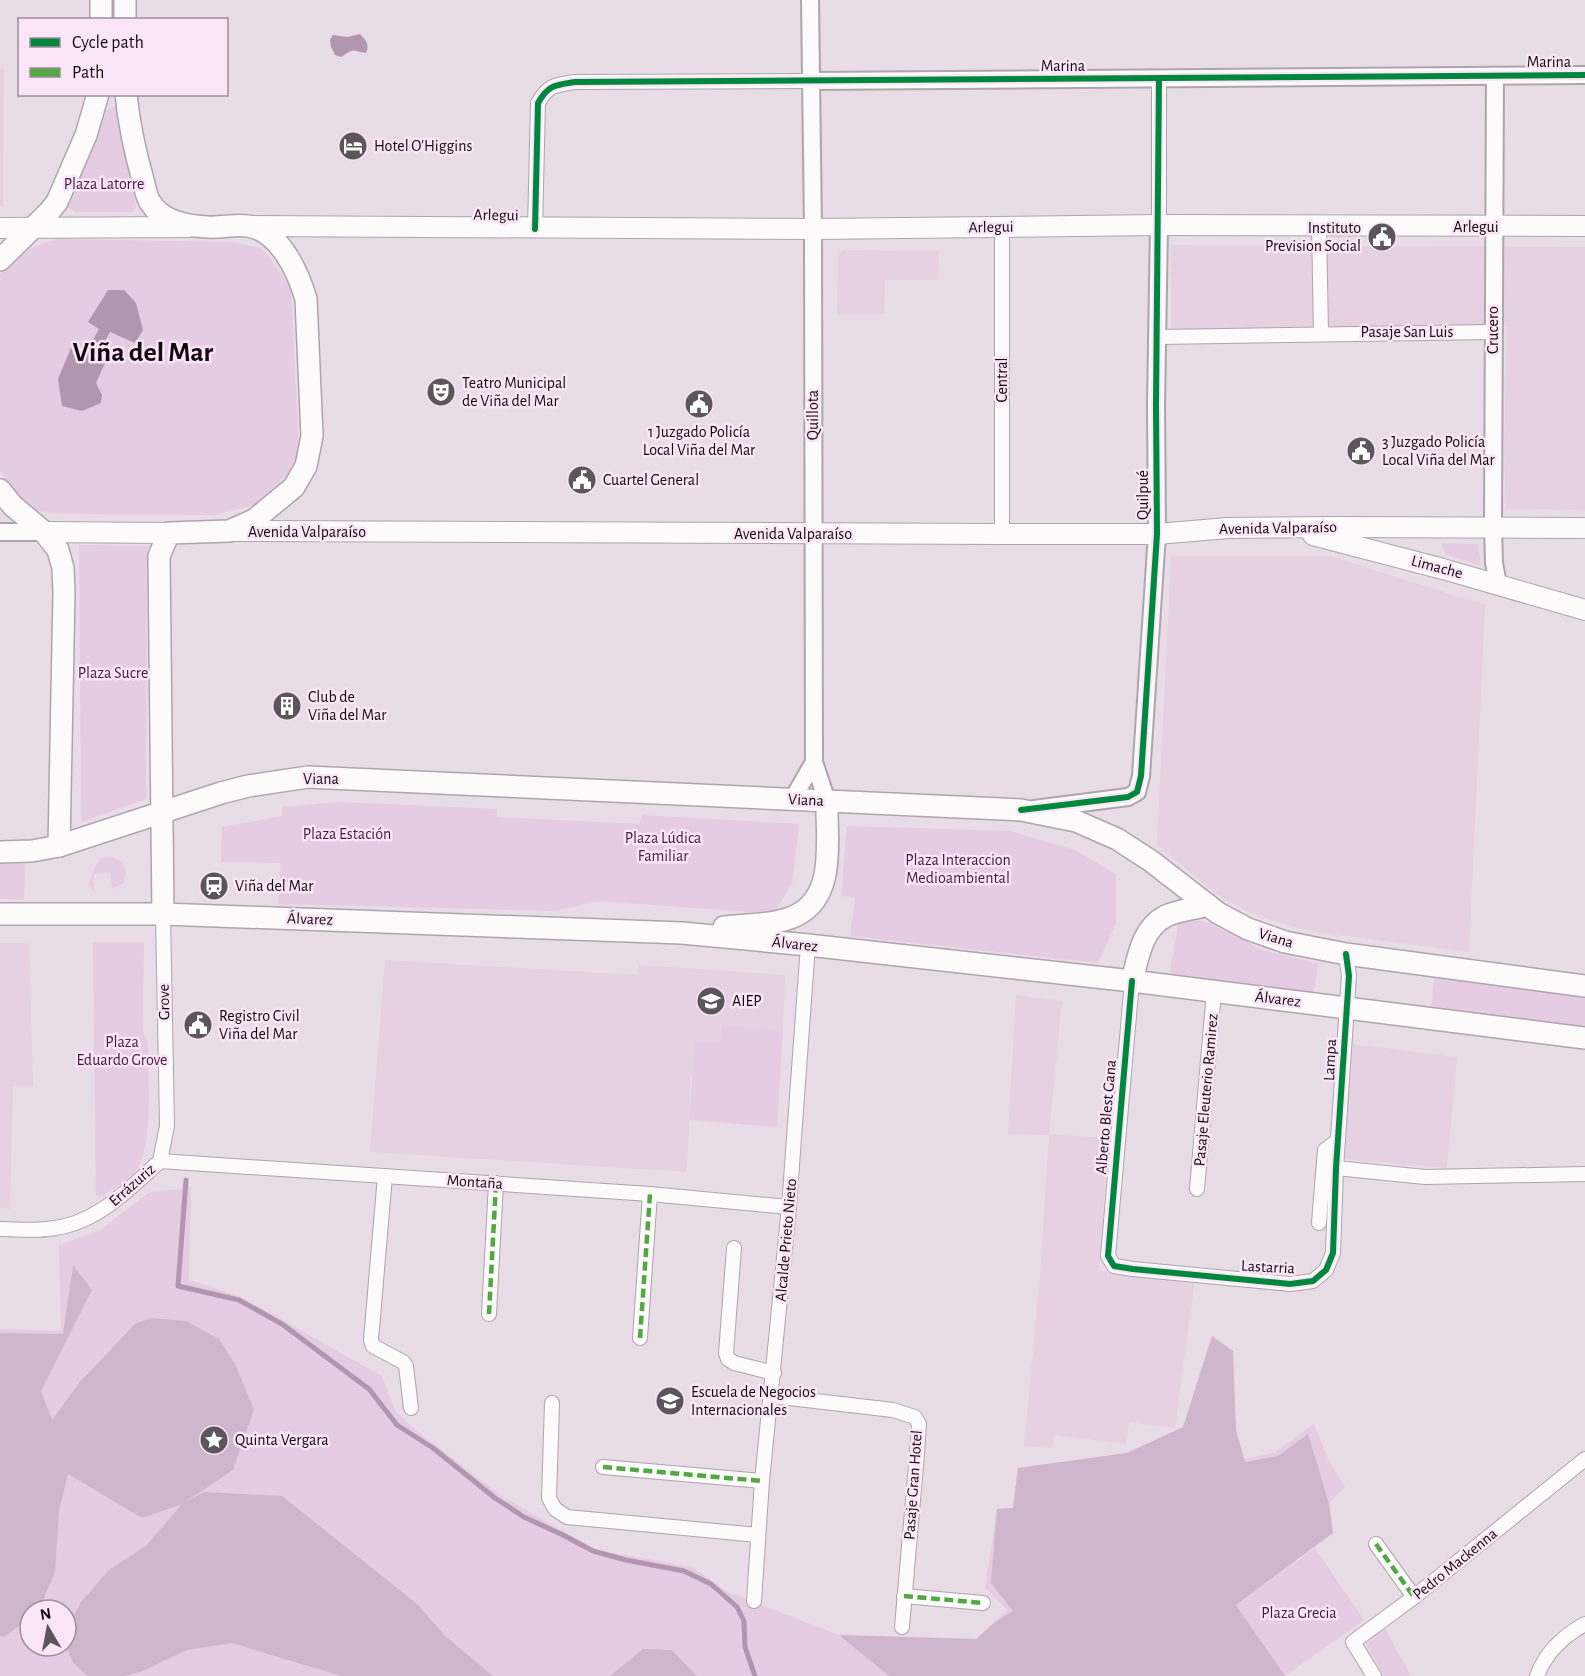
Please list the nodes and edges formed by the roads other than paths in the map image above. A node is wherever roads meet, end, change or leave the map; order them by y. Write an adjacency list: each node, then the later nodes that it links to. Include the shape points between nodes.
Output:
1 (101, 0): 4 (main road)
2 (125, 0): 5 (main road)
3 (810, 0): 6 (street, Quillota)
4 (101, 18)
5 (125, 18)
6 (811, 75): 9 (street, Marina); 21 (street, Marina, via 555,84 538,103); 22 (street, Quillota)
7 (1585, 75): 8 (street, Marina)
8 (1495, 76): 9 (street, Marina); 18 (street, Crucero)
9 (1160, 78): 12 (street, Quilpué)
10 (97, 96): 20 (main road, via 86,135 57,202)
11 (126, 96): 17 (main road, via 136,156 149,201 167,218)
12 (1159, 225): 13 (main road, Arlegui); 15 (main road, Arlegui); 26 (street, Quilpué)
13 (1319, 225): 18 (main road, Arlegui); 25 (street)
14 (250, 226): 17 (main road, Arlegui); 21 (main road, Arlegui); 31 (main road, via 271,237 285,252 306,299 312,436 306,466 294,487 254,520)
15 (1002, 226): 22 (main road, Arlegui); 36 (street, Central)
16 (1585, 226): 18 (main road, Arlegui)
17 (207, 227): 20 (main road, Arlegui)
18 (1494, 227): 24 (street, Crucero)
19 (0, 228): 20 (main road, Arlegui)
20 (34, 228): 23 (main road)
21 (535, 229): 22 (main road, Arlegui)
22 (813, 229): 35 (street, Quillota)
23 (0, 260)
24 (1493, 332): 25 (street, Pasaje San Luis); 29 (street, Crucero)
25 (1321, 333): 26 (street, Pasaje San Luis)
26 (1158, 337): 37 (street, Quilpué)
27 (0, 490): 33 (main road)
28 (1288, 528): 29 (main road, Avenida Valparaíso); 37 (main road, Avenida Valparaíso); 38 (main road, Limache)
29 (1493, 528): 30 (main road, Avenida Valparaíso); 38 (street, Crucero)
30 (1585, 528)
31 (229, 531): 34 (main road, Avenida Valparaíso); 35 (main road, Avenida Valparaíso)
32 (0, 532): 33 (street, Avenida Valparaíso)
33 (44, 532): 34 (main road, Avenida Valparaíso); 45 (main road, via 58,550 63,568)
34 (169, 533): 44 (main road, via 159,561)
35 (813, 534): 36 (main road, Avenida Valparaíso); 40 (street, Quillota)
36 (1002, 534): 37 (main road, Avenida Valparaíso)
37 (1157, 534): 43 (street, Quilpué, via 1137,792 1107,801)
38 (1498, 584): 39 (main road, Limache)
39 (1585, 610)
40 (814, 762): 41 (street); 42 (street, Quillota)
41 (792, 800): 42 (main road, Viana); 44 (main road, Viana, via 308,777 248,786)
42 (827, 801): 43 (main road, Viana); 50 (main road, via 825,877 821,891 798,915 776,922)
43 (1021, 810): 47 (main road, Viana, via 1076,821 1116,839)
44 (163, 812): 45 (main road, Viana); 49 (main road)
45 (59, 846): 46 (main road, Viana, via 32,852)
46 (0, 852)
47 (1208, 905): 52 (main road, Viana, via 1248,929 1285,942); 53 (main road, via 1167,916 1152,926 1141,945)
48 (0, 914): 49 (main road, Álvarez)
49 (163, 914): 50 (main road, Álvarez); 59 (street, Grove, via 167,1126)
50 (682, 933): 51 (main road, Álvarez)
51 (808, 945): 53 (main road, Álvarez); 66 (street, Alcalde Prieto Nieto)
52 (1346, 954): 54 (main road, Viana); 56 (street, Lampa, via 1350,976)
53 (1132, 981): 55 (main road, Álvarez); 70 (street, Alberto Blest Gana)
54 (1585, 986)
55 (1214, 991): 56 (main road, Álvarez); 64 (street, Pasaje Eleuterio Ramirez)
56 (1347, 1008): 57 (main road, Álvarez); 58 (street, Lampa)
57 (1585, 1038)
58 (1338, 1140): 60 (street, Lampa); 67 (street, Lampa, via 1325,1150)
59 (160, 1161): 62 (street, Montaña); 68 (street, Errázuriz, via 111,1205 88,1218 48,1230)
60 (1336, 1168): 61 (street, via 1425,1177); 70 (street, Lastarria, via 1334,1253 1326,1270 1313,1281 1290,1284 1133,1269 1114,1266)
61 (1585, 1174)
62 (385, 1176): 63 (street, Montaña); 76 (street, via 371,1340 373,1346 404,1362)
63 (496, 1183): 65 (street, Montaña); 71 (street)
64 (1197, 1189)
65 (650, 1194): 66 (street, Montaña); 72 (street)
66 (789, 1208): 73 (street, Alcalde Prieto Nieto)
67 (1319, 1223)
68 (0, 1229)
69 (734, 1248): 73 (street, via 726,1353 734,1363)
70 (1108, 1256)
71 (489, 1314)
72 (640, 1338)
73 (774, 1373): 74 (street, Alcalde Prieto Nieto)
74 (772, 1396): 79 (street, Alcalde Prieto Nieto); 82 (street, Pasaje Gran Hotel, via 893,1410 915,1417 917,1454)
75 (552, 1403): 80 (street, via 549,1498 555,1509 567,1517)
76 (411, 1408)
77 (1585, 1459): 83 (street, Pedro Mackenna)
78 (603, 1467): 79 (street)
79 (762, 1481): 80 (street, Alcalde Prieto Nieto)
80 (758, 1535): 84 (street, Alcalde Prieto Nieto)
81 (1376, 1544): 83 (street)
82 (904, 1596): 85 (street); 87 (street, Pasaje Gran Hotel)
83 (1414, 1597): 88 (street, Pedro Mackenna, via 1353,1642)
84 (754, 1601)
85 (983, 1603)
86 (1585, 1624): 89 (street, via 1552,1649)
87 (902, 1627)
88 (1374, 1676)
89 (1537, 1676)

